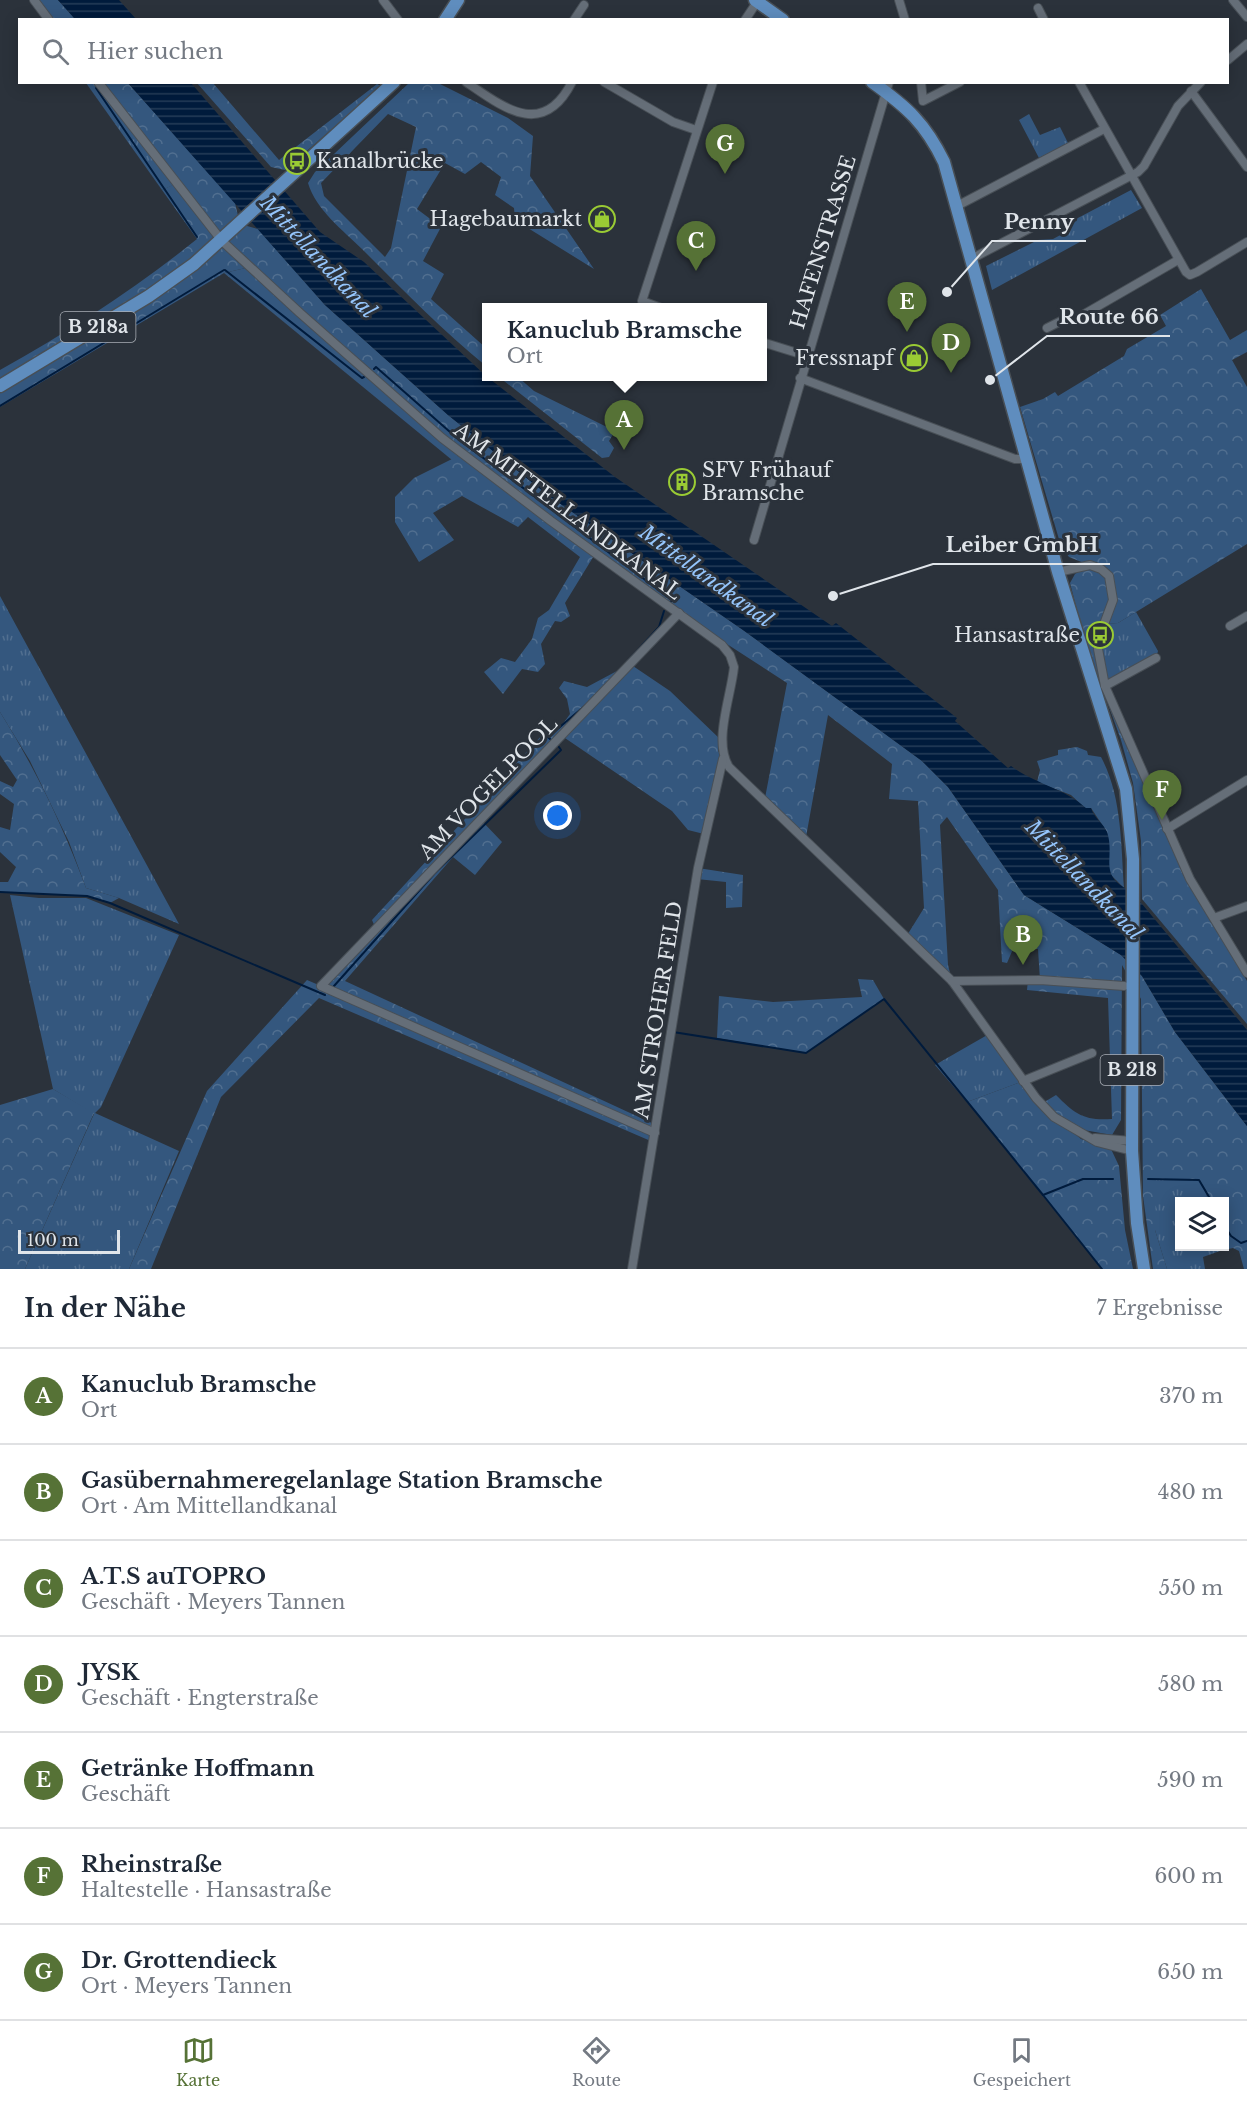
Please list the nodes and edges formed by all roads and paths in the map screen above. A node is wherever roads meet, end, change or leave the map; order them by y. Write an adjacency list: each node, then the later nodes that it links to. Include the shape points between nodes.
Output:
1 (34, 0): 10 (street)
2 (383, 0): 11 (street)
3 (458, 0): 12 (main road)
4 (899, 0): 16 (street)
5 (1233, 0): 9 (street)
6 (756, 1): 14 (street); 15 (main road)
7 (584, 5): 13 (street)
8 (1038, 8): 17 (street)
9 (1247, 17)
10 (48, 18)
11 (396, 18)
12 (446, 18)
13 (575, 18)
14 (746, 18)
15 (780, 18)
16 (904, 18)
17 (1043, 18)
18 (1247, 44): 19 (street)
19 (1229, 58)
20 (100, 84): 37 (street, AM MITTELLANDKANAL)
21 (392, 84): 37 (main road, B 218a)
22 (469, 84): 23 (street, via 507,109 532,116 553,108)
23 (571, 84)
24 (608, 84): 33 (street, via 674,122)
25 (712, 84): 33 (street)
26 (921, 84): 27 (street, via 923,101)
27 (956, 84)
28 (1080, 84): 32 (street)
29 (1199, 84): 31 (street)
30 (887, 87): 36 (main road, B 218, via 932,138); 44 (street, HAFENSTRASSE)
31 (1191, 91): 34 (street); 35 (street, via 1178,105 1144,166)
32 (1104, 129): 35 (street); 36 (street)
33 (696, 130): 41 (street, via 642,301)
34 (1247, 167)
35 (1131, 176): 39 (street); 40 (street)
36 (957, 206): 39 (main road, B 218)
37 (222, 241): 46 (main road, B 218a, via 149,296); 50 (street, AM MITTELLANDKANAL, via 442,438)
38 (1247, 242): 40 (street, via 1191,275)
39 (971, 258): 47 (main road, B 218)
40 (1178, 260): 42 (street, via 1074,320 1063,320)
41 (647, 303)
42 (1047, 328)
43 (767, 344): 44 (street)
44 (807, 357): 45 (street, HAFENSTRASSE)
45 (800, 378): 47 (street, via 1015,459); 48 (street, HAFENSTRASSE)
46 (0, 386)
47 (1028, 459): 49 (main road, B 218)
48 (754, 540)
49 (1058, 572): 54 (street, via 1090,565 1109,576 1113,600 1098,649); 62 (main road, B 218, via 1126,789 1133,881)
50 (679, 613): 55 (street, AM MITTELLANDKANAL, via 722,645 734,667 721,740); 65 (street, AM VOGELPOOL, via 321,986)
51 (1247, 616): 52 (street)
52 (1230, 626)
53 (1156, 658): 54 (street)
54 (1106, 686): 57 (street)
55 (723, 759): 61 (street); 65 (street, AM STROHER FELD, via 698,868)
56 (1247, 780): 57 (street)
57 (1167, 829): 59 (street)
58 (1247, 906): 59 (street)
59 (1214, 918): 60 (street)
60 (1247, 973)
61 (952, 981): 62 (street, via 1040,980); 64 (street)
62 (1128, 988): 66 (main road, B 218)
63 (1092, 1053): 64 (street)
64 (1023, 1081): 66 (street, via 1054,1117 1086,1137)
65 (654, 1133): 67 (street, AM STROHER FELD)
66 (1132, 1146): 68 (main road, B 218)
67 (632, 1269)
68 (1144, 1269)

